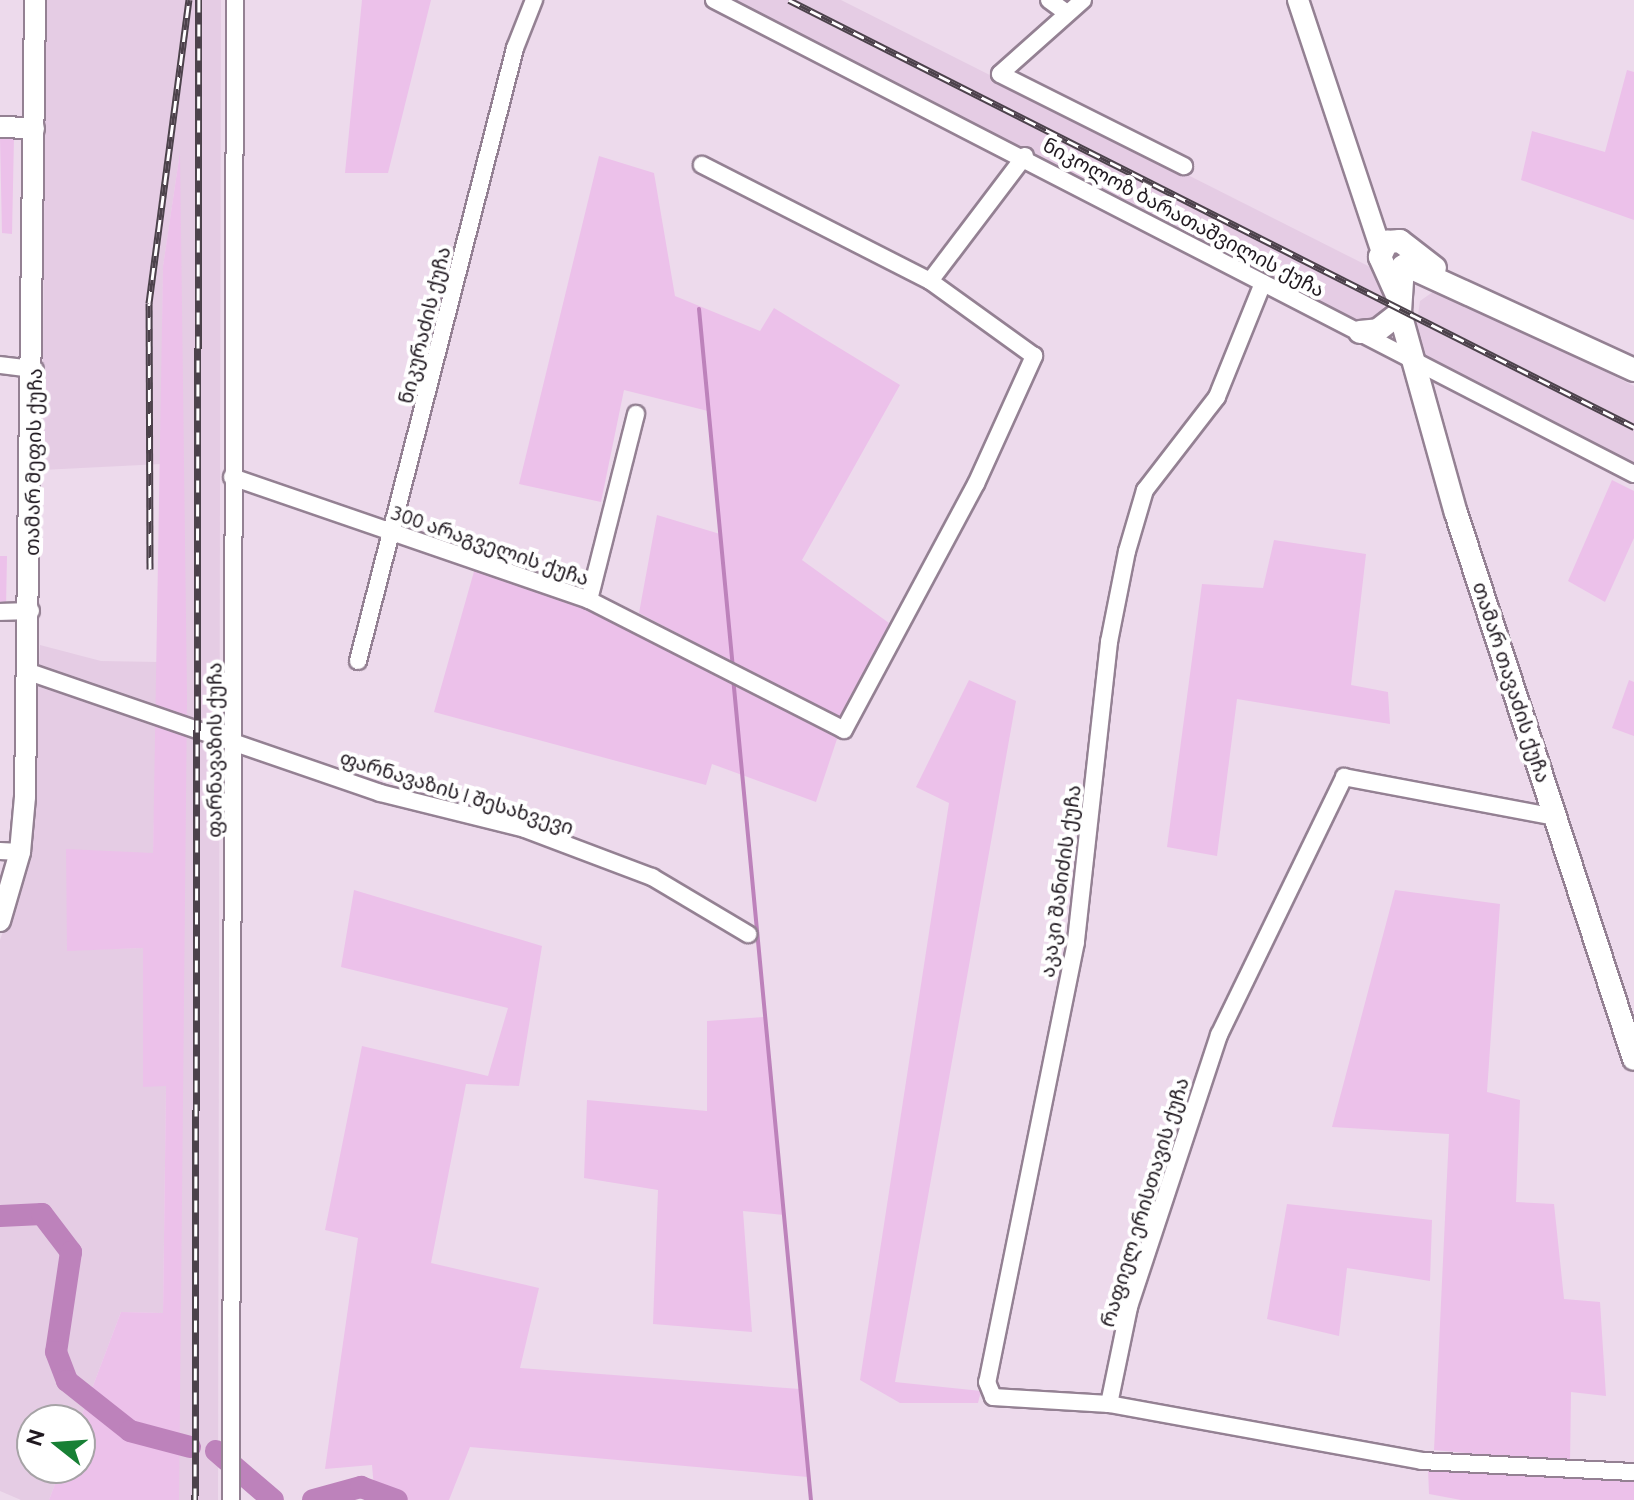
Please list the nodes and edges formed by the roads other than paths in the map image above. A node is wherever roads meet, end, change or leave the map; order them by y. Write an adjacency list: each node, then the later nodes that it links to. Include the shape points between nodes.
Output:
1 (35, 0): 10 (main road, თამარ მეფის ქუჩა)
2 (235, 0): 25 (street, ფარნავაზის ქუჩა)
3 (534, 0): 26 (street, ნიკურაძის ქუჩა, via 515,48)
4 (714, 0): 11 (street, ნიკოლოზ ბარათაშვილის ქუჩა)
5 (1049, 0): 8 (street)
6 (1083, 0): 8 (street)
7 (1298, 0): 14 (main road, via 1363,202)
8 (1067, 13): 13 (street, via 1000,74)
9 (0, 127): 10 (main road)
10 (34, 128): 21 (main road, თამარ მეფის ქუჩა)
11 (1025, 156): 15 (street); 16 (street, ნიკოლოზ ბარათაშვილის ქუჩა)
12 (702, 165): 15 (street)
13 (1184, 166)
14 (1397, 256): 17 (highway, თამარ თავაძის ქუჩა); 22 (highway)
15 (930, 281): 27 (street, 300 არაგველის ქუჩა, via 1034,356 976,484 844,730)
16 (1263, 283): 18 (street, ნიკოლოზ ბარათაშვილის ქუჩა); 38 (street, აკაკი შანიძის ქუჩა, via 1217,397 1145,490 1127,551 1109,642 1076,942 987,1382 993,1397)
17 (1400, 307): 18 (highway, via 1378,330); 19 (highway, თამარ თავაძის ქუჩა)
18 (1360, 332): 19 (street, ნიკოლოზ ბარათაშვილის ქუჩა)
19 (1413, 363): 24 (street, ნიკოლოზ ბარათაშვილის ქუჩა); 33 (highway, თამარ თავაძის ქუჩა)
20 (0, 365): 21 (street)
21 (35, 369): 28 (main road, თამარ მეფის ქუჩა)
22 (1634, 370)
23 (636, 414): 27 (street)
24 (1634, 474)
25 (232, 477): 26 (street, 300 არაგველის ქუჩა); 32 (street, ფარნავაზის ქუჩა)
26 (393, 532): 27 (street, 300 არაგველის ქუჩა); 30 (street, ნიკურაძის ქუჩა)
27 (589, 600)
28 (31, 611): 29 (street); 31 (main road, თამარ მეფის ქუჩა)
29 (0, 612)
30 (358, 661)
31 (29, 672): 32 (street, ფარნავაზის I შესახვევი); 34 (main road, თამარ მეფის ქუჩა)
32 (235, 743): 36 (street, ფარნავაზის I შესახვევი, via 380,793 525,829 652,877); 40 (street, ფარნავაზის ქუჩა)
33 (1556, 817): 37 (highway, თამარ თავაძის ქუჩა); 38 (street, რაფიელ ერისთავის ქუჩა, via 1344,777 1219,1035 1129,1307)
34 (10, 851): 35 (main road, თამარ მეფის ქუჩა)
35 (0, 921)
36 (748, 934)
37 (1634, 1059)
38 (1109, 1404): 39 (street, via 1422,1461)
39 (1634, 1472)
40 (231, 1500)

